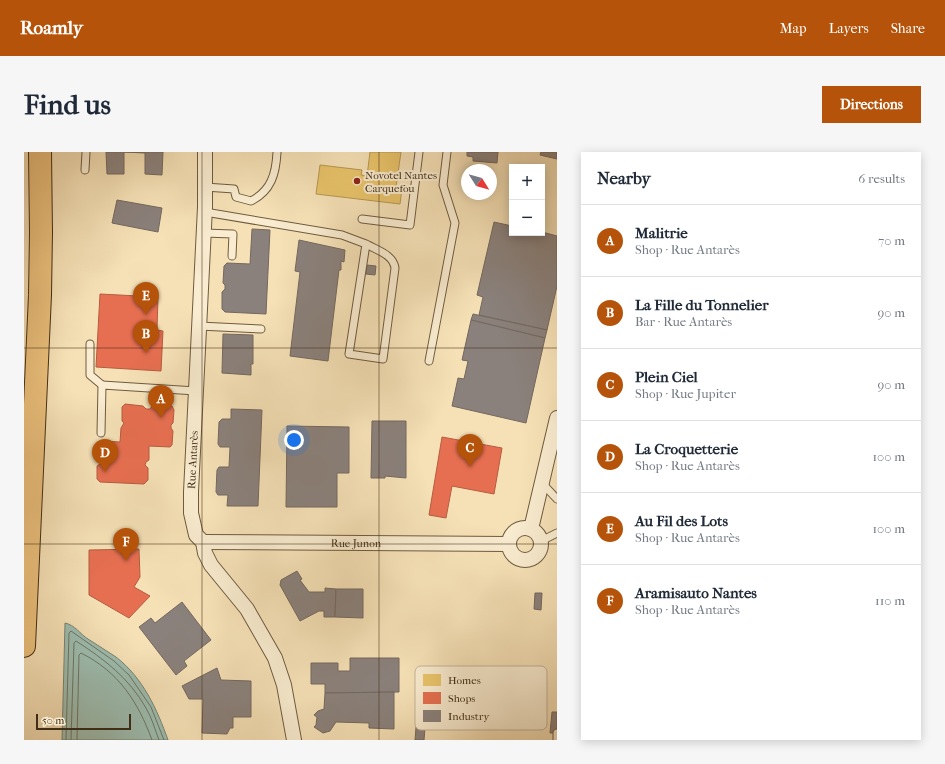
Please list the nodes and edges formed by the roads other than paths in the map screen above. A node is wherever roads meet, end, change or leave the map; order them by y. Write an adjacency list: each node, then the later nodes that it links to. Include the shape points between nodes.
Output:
1 (40, 152): 30 (main road, via 40,295 31,509)
2 (86, 152): 7 (lane)
3 (206, 152): 8 (street, Rue Antarès)
4 (277, 152): 8 (lane, via 272,182 260,197 250,201 236,197 234,189)
5 (419, 152): 10 (lane, via 410,225)
6 (447, 152): 17 (lane, via 443,184 455,223)
7 (85, 170)
8 (205, 187): 9 (street, Rue Antarès)
9 (205, 212): 11 (street, Rue Antarès); 12 (lane, via 342,235)
10 (362, 219)
11 (204, 233): 13 (lane, via 233,234); 14 (street, Rue Antarès)
12 (366, 244): 12 (lane, via 388,255 394,261 383,359 350,354)
13 (232, 256)
14 (199, 326): 15 (lane); 19 (street, Rue Antarès)
15 (261, 329)
16 (90, 344): 18 (lane, via 90,375)
17 (429, 361)
18 (102, 385): 19 (lane); 21 (lane)
19 (196, 391): 28 (street, Rue Antarès, via 190,513 196,535)
20 (557, 418): 22 (street)
21 (101, 434)
22 (555, 434): 23 (street)
23 (542, 482): 24 (lane); 25 (street)
24 (557, 499)
25 (531, 529): 27 (street); 29 (street, via 515,530)
26 (557, 533): 27 (lane)
27 (541, 541): 29 (street, via 540,551 528,560 516,558 509,550)
28 (203, 542): 29 (street, Rue Junon); 33 (street, Rue Antarès, via 205,554 247,609 275,658 284,685)
29 (508, 544)
30 (24, 598): 31 (main road)
31 (24, 646)
32 (557, 733): 34 (lane)
33 (294, 740)
34 (557, 740)

